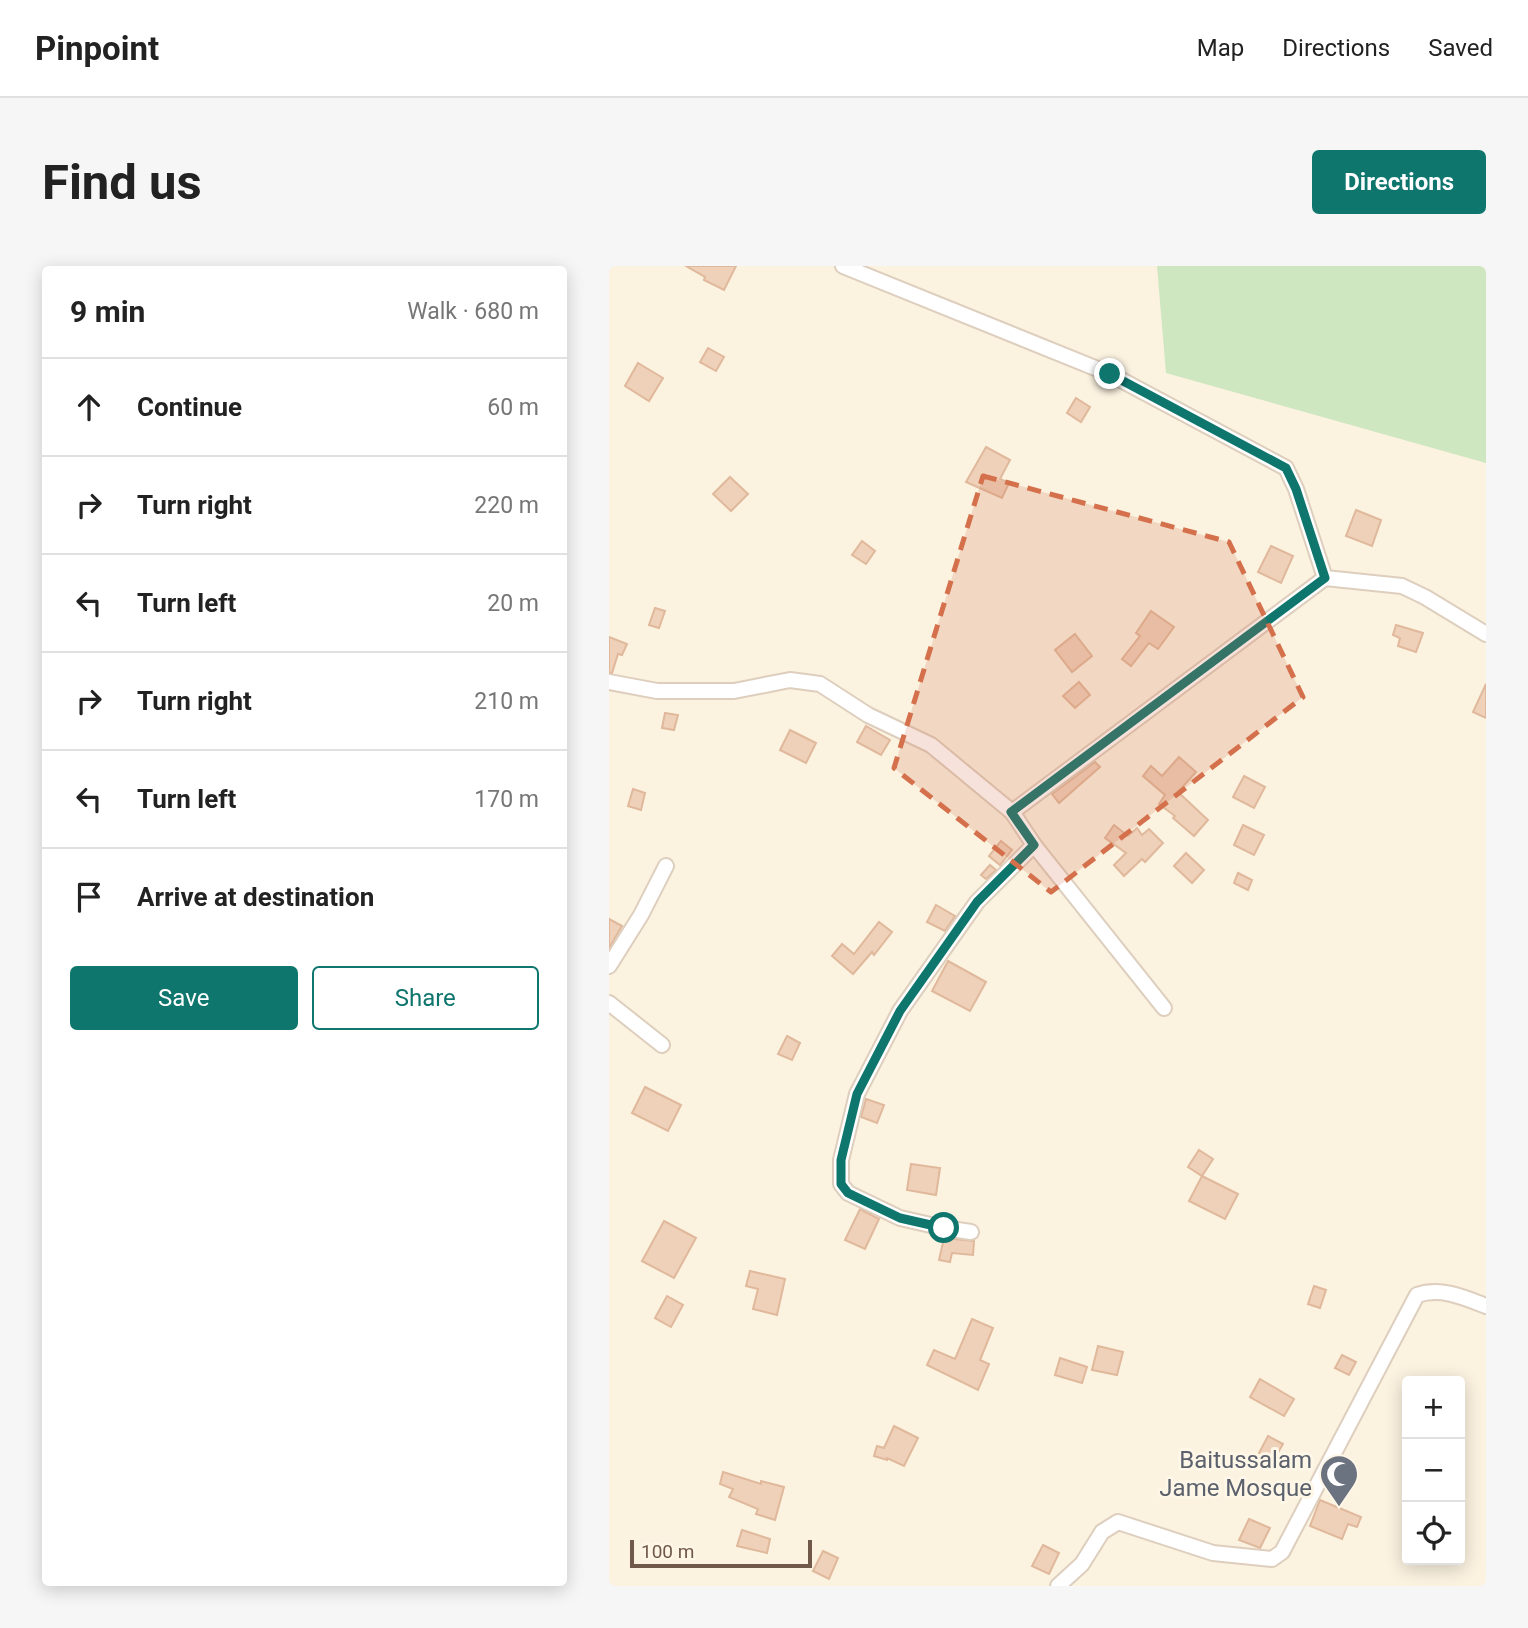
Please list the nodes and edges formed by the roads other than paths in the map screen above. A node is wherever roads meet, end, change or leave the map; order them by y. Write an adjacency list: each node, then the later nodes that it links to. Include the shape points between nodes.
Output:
1 (843, 266): 2 (street, via 1110,374 1286,468)
2 (1325, 578): 3 (street, via 1402,586); 5 (street)
3 (1486, 634)
4 (609, 682): 5 (street, via 657,691 734,691 790,680 820,684 868,715 931,745)
5 (1011, 812): 6 (street)
6 (1034, 845): 10 (street); 12 (street, via 977,902 900,1011 857,1094 841,1160 841,1184 848,1193 900,1218)
7 (666, 866): 8 (street)
8 (609, 966)
9 (609, 1003): 11 (street)
10 (1164, 1008)
11 (662, 1045)
12 (971, 1231)
13 (1486, 1306): 14 (street, via 1448,1293 1417,1295 1282,1552 1272,1559 1213,1553 1118,1522 1102,1532 1082,1564)
14 (1058, 1586)

